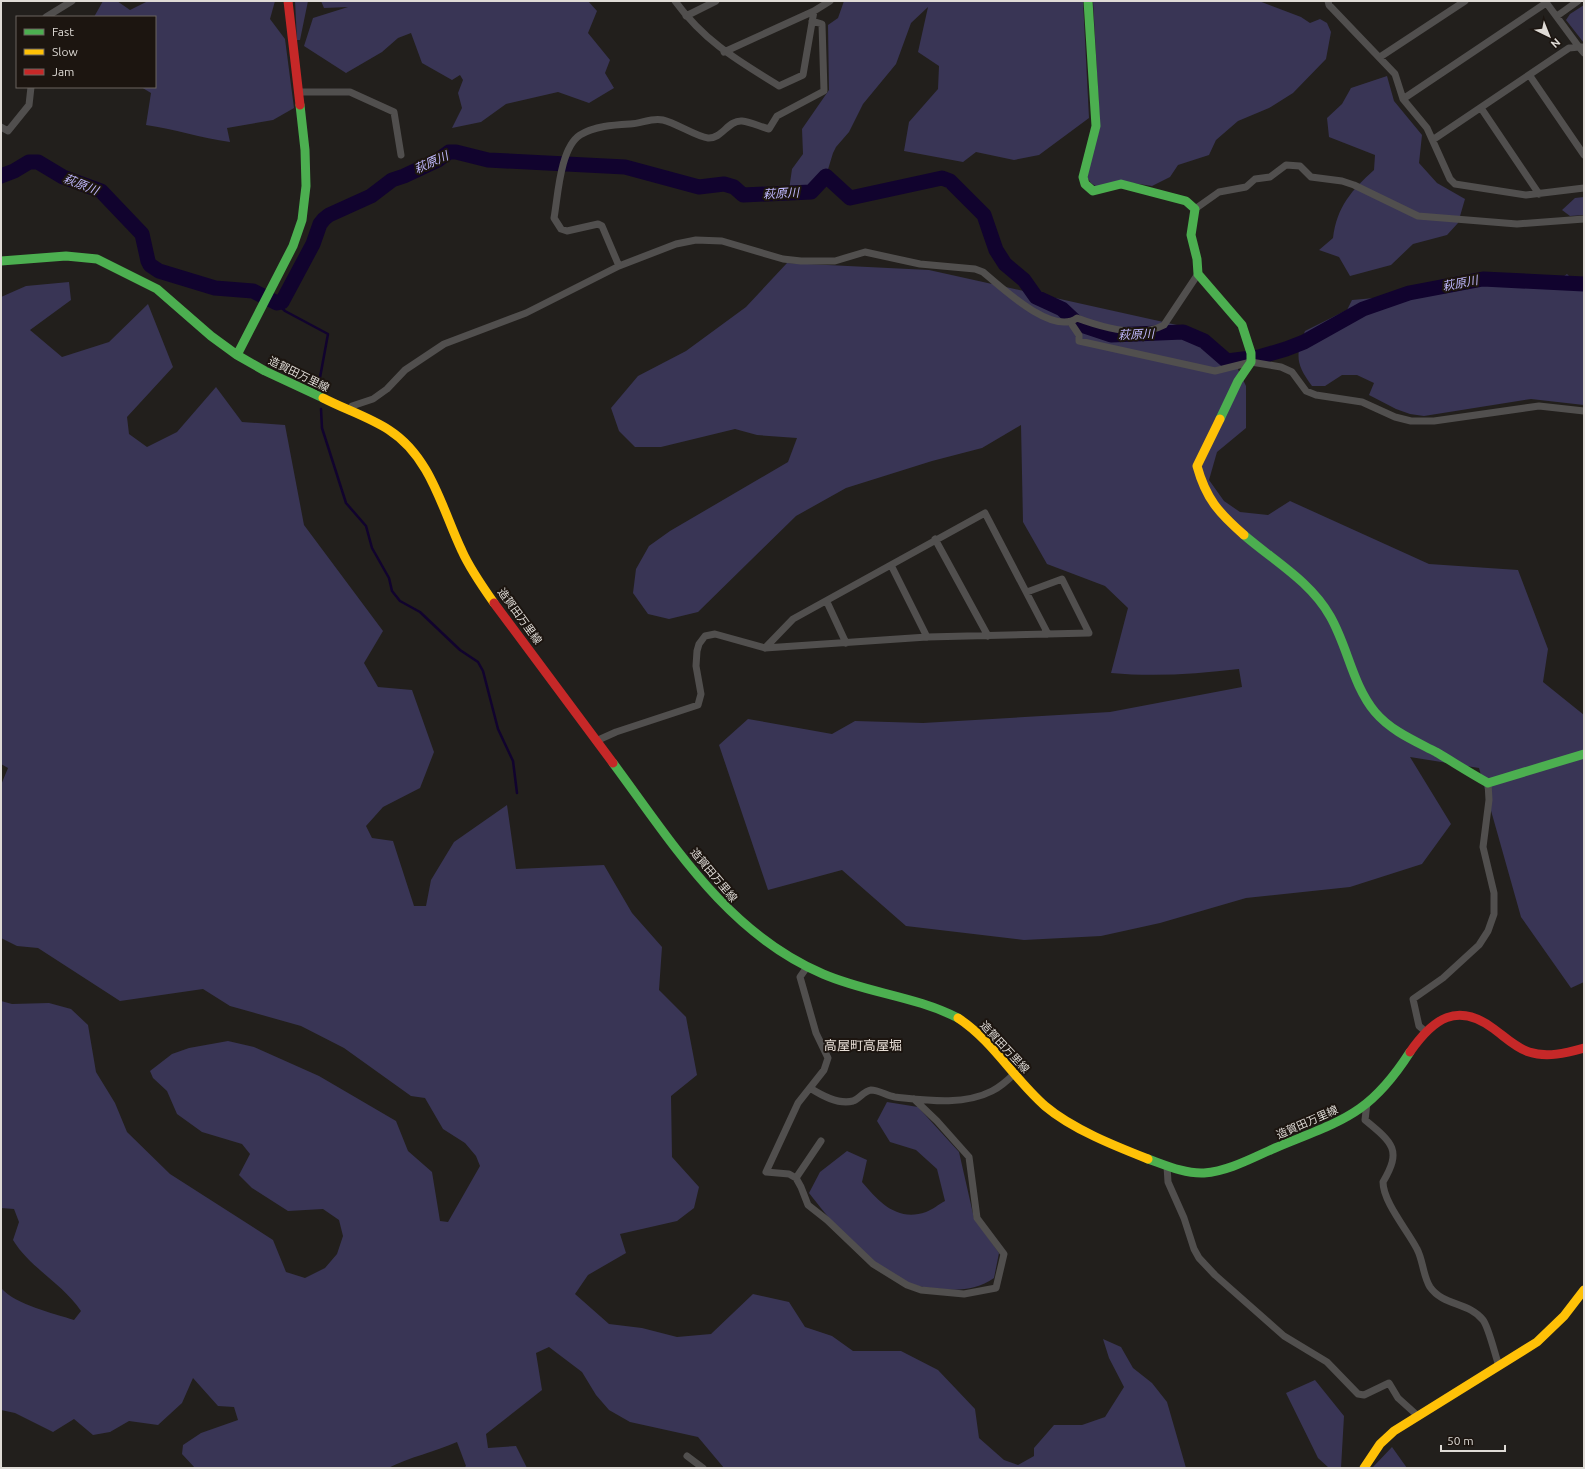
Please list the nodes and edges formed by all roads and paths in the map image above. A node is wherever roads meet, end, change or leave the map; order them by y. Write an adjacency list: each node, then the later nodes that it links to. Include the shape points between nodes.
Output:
1 (72, 1): 12 (street)
2 (288, 1): 22 (main road)
3 (675, 1): 13 (street)
4 (716, 1): 13 (street)
5 (830, 1): 11 (street)
6 (1088, 1): 31 (main road, via 1096,126 1084,168 1085,184 1093,191 1121,184 1135,187 1186,201)
7 (1328, 1): 19 (street)
8 (1465, 1): 19 (street)
9 (1578, 1): 14 (street)
10 (1546, 2): 14 (street); 23 (street)
11 (814, 11): 15 (street); 17 (street)
12 (48, 16)
13 (686, 16): 17 (street)
14 (1557, 16): 16 (street)
15 (812, 22): 17 (street, via 803,75 779,86); 34 (street, via 822,24 824,91 777,116 769,129 742,121 735,122 715,138 706,138 661,119 595,128 579,136 570,147 562,168 554,218 561,229 567,230 598,224 602,226)
16 (1582, 47): 18 (street); 20 (street, via 1568,48)
17 (724, 52)
18 (1584, 54)
19 (1380, 57): 23 (street, via 1395,74)
20 (1530, 76): 24 (street); 28 (street)
21 (31, 88): 25 (street, via 29,105 8,131)
22 (298, 92): 27 (street, via 350,92 394,112); 37 (main road, via 306,186 302,220 293,246)
23 (1403, 99): 26 (street)
24 (1481, 108): 26 (street); 30 (street)
25 (1, 127)
26 (1434, 139): 30 (street, via 1450,179 1455,184 1526,195)
27 (401, 155)
28 (1584, 155)
29 (1584, 188): 30 (street)
30 (1539, 194)
31 (1195, 209): 32 (street, via 1219,192 1246,187 1255,179 1270,177 1280,168 1293,165 1300,166 1311,177 1354,185 1418,216 1517,224); 35 (main road, via 1191,236)
32 (1584, 219)
33 (1, 261): 37 (main road, 造賀田万里線, via 66,256 97,259 157,289)
34 (619, 266): 36 (street, via 676,244 696,240 722,241 801,262 835,261 865,252 920,264 975,269 983,272 1032,310 1054,322); 39 (street, via 526,313 444,344 406,370 373,399 352,406)
35 (1198, 274): 36 (street, via 1164,326 1132,330 1109,328 1077,318); 38 (main road, via 1242,324)
36 (1071, 323): 38 (street, via 1079,335 1079,341 1214,371)
37 (237, 355): 39 (main road, 造賀田万里線)
38 (1252, 362): 40 (street, via 1281,367 1292,372 1306,391 1316,395 1362,402 1410,421 1434,421 1538,406); 52 (main road, via 1238,381 1198,466 1198,478 1204,492 1214,507 1254,543 1296,575 1321,602 1330,615 1355,678 1370,705 1388,725)
39 (349, 411): 50 (main road, 造賀田万里線, via 389,430 406,443 422,461 437,489 461,551 478,580)
40 (1584, 411)
41 (935, 539): 42 (street); 43 (street, via 985,513); 46 (street)
42 (891, 565): 44 (street); 47 (street)
43 (1027, 592): 45 (street); 45 (street, via 1062,579 1089,633)
44 (827, 602): 48 (street); 49 (street, via 793,619)
45 (1048, 634): 46 (street)
46 (988, 636): 47 (street)
47 (927, 637): 48 (street)
48 (846, 643): 49 (street)
49 (765, 648): 50 (street, via 715,634 706,636 697,650 696,666 701,694 698,704)
50 (596, 741): 53 (main road, 造賀田万里線, via 710,892 755,935)
51 (1584, 754): 52 (main road)
52 (1488, 783): 54 (street, via 1489,800 1483,847 1494,893 1494,914 1488,931 1479,944 1443,978 1413,999 1420,1026)
53 (807, 967): 56 (main road, 造賀田万里線, via 841,982 927,1005 950,1014 972,1028); 57 (street, via 800,977 816,1034 828,1058 824,1070)
54 (1426, 1031): 55 (main road, 造賀田万里線, via 1452,1015 1466,1015 1476,1017 1529,1052 1559,1054); 59 (main road, 造賀田万里線, via 1389,1083)
55 (1584, 1048)
56 (1014, 1074): 58 (street, via 999,1087 976,1097); 61 (main road, 造賀田万里線, via 1050,1111 1078,1127)
57 (810, 1088): 58 (street, via 822,1096 840,1101 853,1101 871,1090 886,1096); 62 (street, via 798,1103 766,1172 789,1174)
58 (914, 1099): 62 (street, via 969,1157 977,1218 1004,1254 996,1288 964,1294 921,1290 907,1284 872,1264 827,1220 808,1206)
59 (1368, 1104): 61 (main road, 造賀田万里線, via 1327,1128 1228,1167 1203,1173 1188,1173); 64 (street, via 1365,1120 1391,1146 1394,1156 1392,1167 1383,1182 1385,1197 1418,1250 1429,1286 1439,1296 1472,1310 1483,1320)
60 (821, 1141): 62 (street)
61 (1167, 1166): 65 (street, via 1168,1182 1184,1218 1194,1250 1215,1275 1284,1336 1327,1362 1358,1394 1364,1395 1389,1383 1398,1398)
62 (796, 1178)
63 (1584, 1290): 64 (main road, via 1537,1342)
64 (1498, 1366): 65 (main road)
65 (1418, 1416): 68 (main road, via 1394,1430 1380,1444)
66 (687, 1456): 67 (street)
67 (703, 1468)
68 (1364, 1468)

